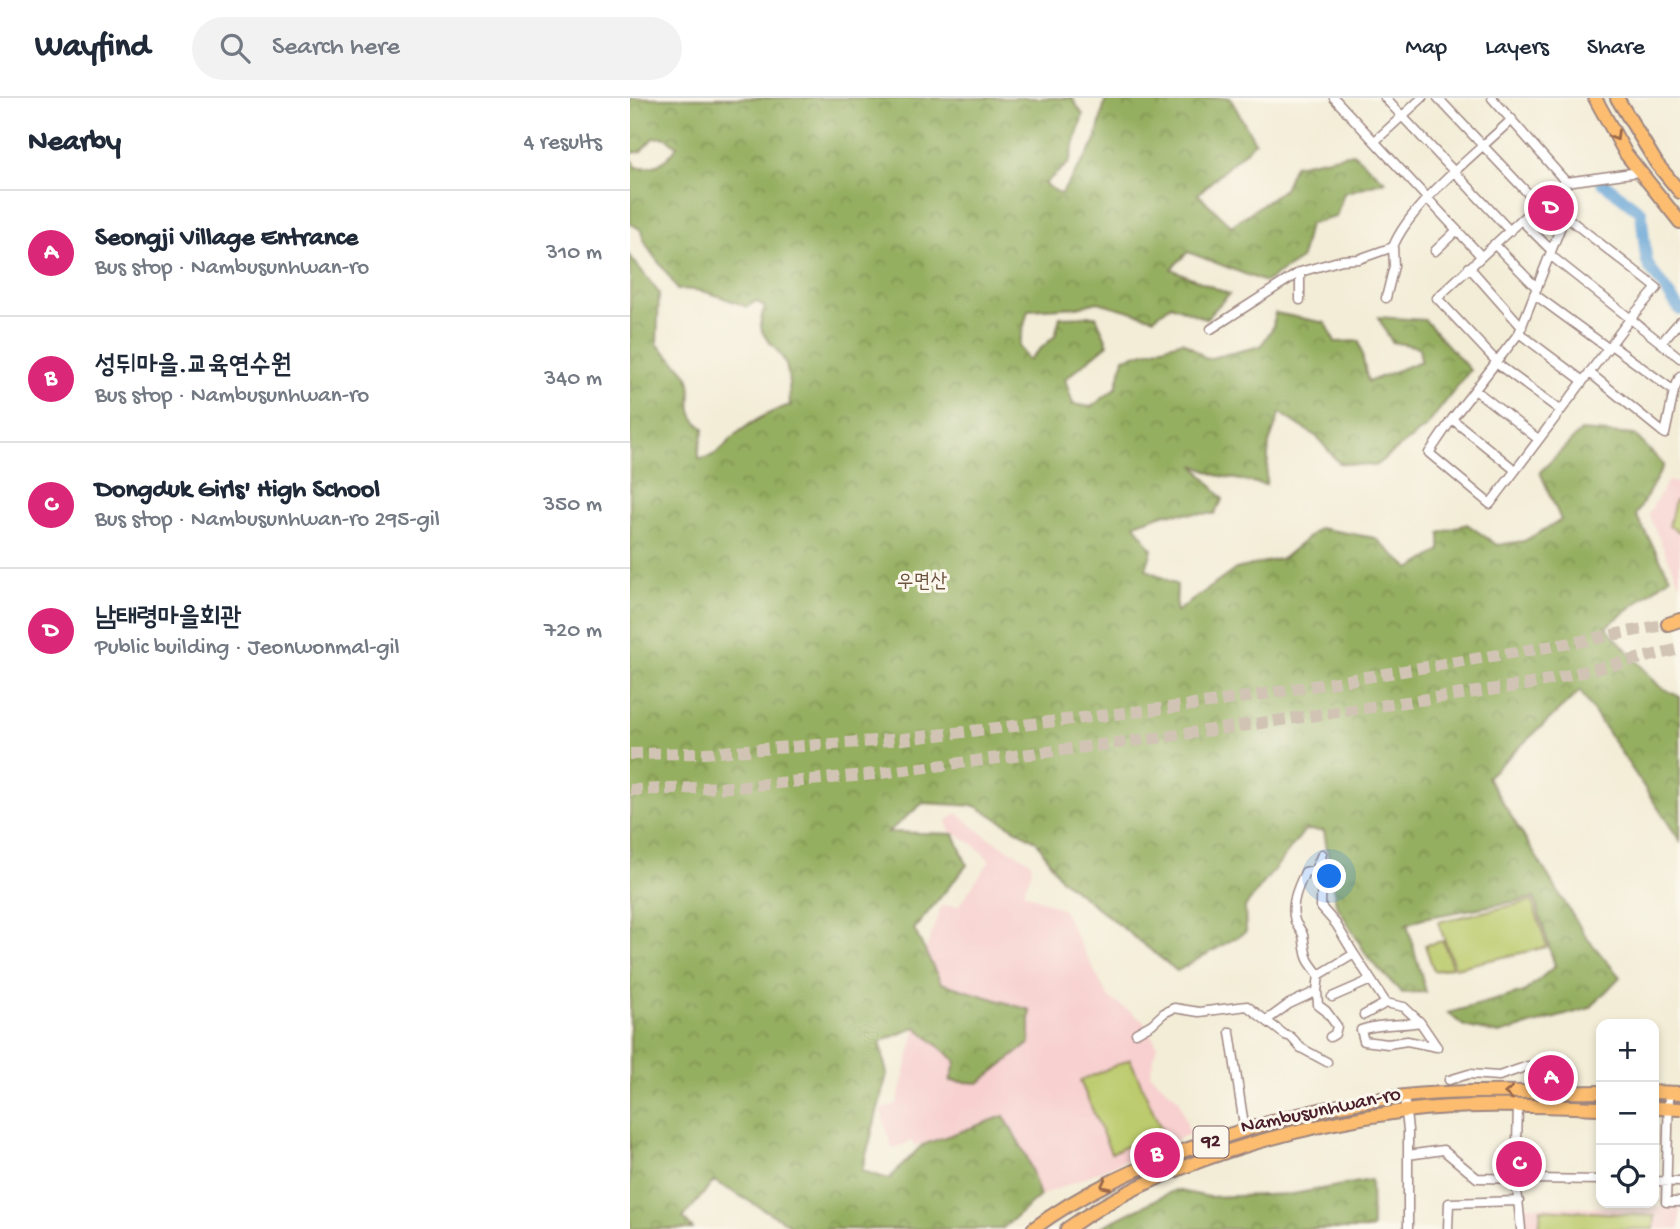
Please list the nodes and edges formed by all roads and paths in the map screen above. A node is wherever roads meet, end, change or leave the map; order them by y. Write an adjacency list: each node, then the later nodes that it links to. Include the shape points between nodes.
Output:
1 (1334, 98): 10 (street)
2 (1385, 98): 8 (street)
3 (1422, 98): 8 (street)
4 (1438, 98): 11 (street)
5 (1492, 98): 9 (street)
6 (1595, 98): 13 (main road, one-way to 13)
7 (1617, 98): 12 (main road)
8 (1402, 117): 10 (street); 14 (street)
9 (1512, 120): 11 (street); 15 (street)
10 (1375, 141): 17 (street)
11 (1484, 146): 14 (street); 18 (street)
12 (1657, 164): 13 (main road); 16 (main road)
13 (1639, 172): 15 (street); 21 (main road)
14 (1455, 173): 17 (street); 23 (street)
15 (1566, 182): 18 (street); 19 (street)
16 (1680, 192)
17 (1428, 199): 22 (street); 25 (street, via 1400,229)
18 (1538, 204): 20 (street)
19 (1565, 216): 27 (street); 34 (street, via 1657,288)
20 (1521, 220): 23 (street); 27 (street)
21 (1680, 222)
22 (1457, 230): 26 (street); 28 (street)
23 (1510, 231): 24 (street)
24 (1494, 244): 28 (street); 31 (street)
25 (1393, 247): 30 (street); 32 (street)
26 (1435, 251)
27 (1551, 253): 31 (street); 34 (street)
28 (1481, 256): 29 (street)
29 (1469, 267): 37 (street); 41 (street, via 1437,298)
30 (1300, 272): 33 (street); 36 (street)
31 (1536, 291): 37 (street); 39 (street)
32 (1387, 298)
33 (1300, 300)
34 (1630, 318): 38 (street); 39 (street)
35 (1680, 321): 38 (street)
36 (1212, 329)
37 (1521, 330): 41 (street); 44 (street)
38 (1661, 343): 40 (street)
39 (1610, 347): 42 (street); 46 (street)
40 (1680, 358)
41 (1497, 362): 45 (street); 47 (street)
42 (1590, 373): 44 (street); 46 (street, via 1665,434)
43 (1680, 376): 46 (street)
44 (1583, 381): 47 (street)
45 (1475, 390): 48 (street); 49 (street)
46 (1674, 391)
47 (1560, 410): 49 (street)
48 (1452, 419): 50 (street); 50 (street, via 1429,453 1490,503)
49 (1538, 439): 50 (street)
50 (1515, 470)
51 (1354, 954): 52 (street); 52 (street, via 1321,907 1322,854 1315,870 1305,872 1294,909 1305,956); 53 (street)
52 (1319, 975): 54 (street)
53 (1371, 980): 55 (street); 56 (street)
54 (1317, 991): 58 (street); 62 (street, via 1318,1005 1337,1026)
55 (1332, 997)
56 (1387, 1003): 57 (street); 59 (street, via 1404,1007)
57 (1364, 1015)
58 (1267, 1020): 61 (street, via 1247,1006 1199,1012 1174,1008); 63 (street)
59 (1420, 1022): 59 (street, via 1438,1048 1407,1041 1364,1041 1360,1030)
60 (1230, 1032): 73 (street)
61 (1136, 1033)
62 (1329, 1037)
63 (1327, 1062)
64 (1528, 1066): 65 (street, via 1499,1076 1469,1073)
65 (1449, 1080)
66 (1596, 1092): 68 (main road, Nambusunhwan-ro / 92, one-way to 68)
67 (1675, 1093): 71 (street)
68 (1404, 1096): 72 (street); 73 (main road, Nambusunhwan-ro / 92, via 1302,1115)
69 (1518, 1106): 70 (main road, Nambusunhwan-ro / 92); 72 (main road, Nambusunhwan-ro / 92); 75 (street)
70 (1596, 1108)
71 (1674, 1109): 78 (street)
72 (1406, 1111): 74 (street); 83 (main road, Nambusunhwan-ro / 92, via 1299,1132 1192,1164 1121,1195)
73 (1245, 1132): 82 (main road, Nambusunhwan-ro / 92, one-way to 82, via 1115,1180)
74 (1408, 1155): 75 (street, via 1443,1150 1477,1178); 84 (street)
75 (1516, 1178): 76 (street); 80 (street)
76 (1596, 1180)
77 (1659, 1181): 78 (street)
78 (1668, 1181): 79 (street); 81 (street, via 1666,1202)
79 (1680, 1182)
80 (1519, 1200): 85 (street, via 1449,1203); 86 (street)
81 (1680, 1202)
82 (1033, 1229)
83 (1067, 1229)
84 (1408, 1229)
85 (1448, 1229)
86 (1521, 1229)

